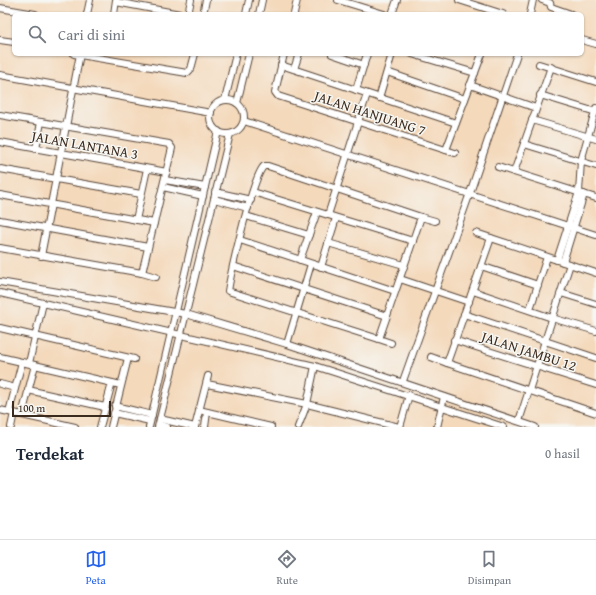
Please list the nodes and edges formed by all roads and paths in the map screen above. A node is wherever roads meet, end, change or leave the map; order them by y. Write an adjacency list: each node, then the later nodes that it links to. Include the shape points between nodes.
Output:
1 (90, 0): 16 (street)
2 (191, 0): 19 (street)
3 (206, 0): 20 (street)
4 (249, 0): 21 (street)
5 (262, 0): 22 (street)
6 (297, 0): 23 (street)
7 (338, 0): 24 (street)
8 (397, 0): 25 (street)
9 (459, 0): 26 (street)
10 (533, 0): 27 (street)
11 (542, 0): 13 (street)
12 (116, 1): 17 (street); 18 (street)
13 (550, 1): 28 (street, via 551,7)
14 (0, 8): 15 (street)
15 (23, 12)
16 (87, 12)
17 (114, 12)
18 (170, 12)
19 (188, 12)
20 (203, 12)
21 (246, 12)
22 (259, 12)
23 (294, 12)
24 (377, 12)
25 (393, 12)
26 (497, 12)
27 (530, 12)
28 (565, 12)
29 (0, 40): 31 (street)
30 (584, 41): 32 (street)
31 (12, 42)
32 (596, 44)
33 (78, 56): 56 (street)
34 (89, 56): 35 (street, via 187,73)
35 (194, 56)
36 (236, 56): 63 (street)
37 (249, 56): 64 (street)
38 (283, 56): 47 (street)
39 (298, 56): 50 (street)
40 (338, 56): 48 (street)
41 (367, 56): 48 (street)
42 (391, 56): 51 (street)
43 (419, 56): 52 (street)
44 (481, 56): 52 (street)
45 (516, 56): 60 (street)
46 (539, 64): 49 (street)
47 (281, 65): 50 (street); 72 (street, JALAN HANJUANG 7, via 275,92 278,96)
48 (364, 65): 57 (street)
49 (551, 68): 54 (street); 59 (street)
50 (294, 69): 57 (street)
51 (386, 72): 61 (street); 62 (street)
52 (475, 73): 55 (street)
53 (0, 75): 56 (street)
54 (596, 82)
55 (470, 86): 60 (street); 62 (street)
56 (73, 89): 67 (street); 74 (street)
57 (356, 90): 58 (street)
58 (367, 94): 61 (street); 72 (street)
59 (540, 94): 65 (street); 66 (street)
60 (504, 96): 65 (street); 100 (street)
61 (379, 98): 73 (street)
62 (465, 99): 73 (street)
63 (225, 100): 64 (street); 67 (street, via 214,106)
64 (237, 103): 70 (street, via 242,109)
65 (536, 108): 69 (street)
66 (596, 110): 77 (street)
67 (211, 113): 75 (street, via 213,125)
68 (0, 115): 71 (street)
69 (532, 120): 77 (street); 80 (street)
70 (244, 121): 76 (street, via 237,131); 85 (street)
71 (41, 122): 74 (street); 81 (street)
72 (358, 122): 82 (street, JALAN HANJUANG 7); 85 (street)
73 (456, 123): 82 (street)
74 (66, 126): 83 (street); 91 (street, via 169,144 172,148)
75 (218, 131): 76 (street); 96 (street)
76 (230, 134): 98 (street)
77 (587, 136): 78 (street); 86 (street)
78 (596, 139)
79 (0, 142): 81 (street, JALAN LANTANA 3)
80 (524, 144): 86 (street); 92 (street)
81 (36, 148): 83 (street, JALAN LANTANA 3)
82 (446, 150): 84 (street, JALAN HANJUANG 7)
83 (61, 153): 90 (street, JALAN LANTANA 3); 93 (street)
84 (455, 153)
85 (348, 154): 97 (street); 100 (street)
86 (581, 161): 87 (street); 101 (street)
87 (596, 166)
88 (498, 167): 92 (street)
89 (0, 169): 93 (street)
90 (147, 169): 91 (street, JALAN LANTANA 3); 102 (street)
91 (167, 172): 94 (street)
92 (514, 172): 101 (street)
93 (56, 179): 102 (street); 108 (street)
94 (165, 180): 95 (street); 96 (street)
95 (163, 187): 104 (street); 118 (street)
96 (205, 187): 104 (street)
97 (336, 189): 99 (street, via 268,166 261,168); 111 (street); 113 (street)
98 (215, 192): 106 (street); 107 (street)
99 (252, 192): 107 (street); 110 (street)
100 (470, 193): 119 (street); 148 (street)
101 (581, 193): 105 (street); 119 (street)
102 (141, 194): 116 (street)
103 (0, 195): 108 (street)
104 (203, 196): 156 (street)
105 (596, 198)
106 (214, 199): 109 (street); 158 (street)
107 (250, 200): 109 (street)
108 (51, 204): 116 (street); 120 (street)
109 (248, 208): 112 (street)
110 (317, 212): 111 (street); 123 (street)
111 (328, 215): 114 (street)
112 (246, 216): 123 (street); 125 (street)
113 (421, 217): 117 (street); 126 (street)
114 (336, 218): 126 (street); 127 (street)
115 (0, 220): 120 (street)
116 (136, 220): 118 (street)
117 (435, 221)
118 (154, 223): 128 (street)
119 (571, 227): 122 (street); 133 (street)
120 (46, 229): 128 (street); 130 (street)
121 (476, 233): 124 (street)
122 (596, 235)
123 (309, 236): 132 (street)
124 (491, 238): 131 (street); 138 (street)
125 (240, 240): 132 (street); 137 (street)
126 (413, 241): 136 (street)
127 (328, 243): 136 (street); 139 (street)
128 (148, 247): 141 (street)
129 (0, 248): 130 (street)
130 (41, 256): 141 (street)
131 (547, 257): 133 (street); 145 (street)
132 (300, 260): 134 (street)
133 (560, 261): 135 (street)
134 (311, 264): 139 (street); 146 (street)
135 (570, 264): 140 (street); 150 (street)
136 (404, 265): 143 (street)
137 (233, 266): 146 (street); 157 (street, via 225,290)
138 (481, 266): 145 (street); 149 (street)
139 (321, 267): 147 (street)
140 (596, 272)
141 (142, 273): 142 (street)
142 (156, 277)
143 (400, 279): 147 (street); 148 (street)
144 (0, 282): 156 (street)
145 (538, 285): 155 (street)
146 (303, 290): 157 (street); 160 (street)
147 (395, 291): 160 (street)
148 (435, 291): 152 (street); 181 (street)
149 (473, 291): 152 (street); 155 (street)
150 (561, 292): 154 (street); 161 (street)
151 (0, 293): 153 (street)
152 (469, 302): 159 (street)
153 (43, 303): 164 (street); 166 (street)
154 (596, 304)
155 (530, 310): 161 (street)
156 (176, 312): 158 (street); 164 (street)
157 (296, 312): 167 (street); 171 (street)
158 (186, 314): 165 (street); 171 (street)
159 (464, 314): 168 (street); 169 (street)
160 (386, 316): 167 (street)
161 (552, 318): 163 (street); 169 (street)
162 (0, 328): 166 (street)
163 (596, 331)
164 (171, 332): 165 (street); 202 (street)
165 (181, 335): 178 (street); 204 (street)
166 (35, 336): 177 (street); 185 (street, via 131,358)
167 (379, 339): 170 (street)
168 (454, 340): 176 (street); 179 (street, JALAN JAMBU 12)
169 (545, 342): 174 (street); 179 (street)
170 (391, 343)
171 (287, 344): 181 (street)
172 (0, 357): 175 (street)
173 (431, 358): 176 (street)
174 (596, 358)
175 (22, 362): 177 (street); 187 (street)
176 (447, 363): 189 (street)
177 (32, 364): 182 (street); 188 (street)
178 (315, 366): 190 (street); 192 (street)
179 (536, 367): 186 (street, JALAN JAMBU 12); 189 (street)
180 (208, 376): 184 (street)
181 (402, 381): 191 (street)
182 (112, 383): 185 (street); 193 (street)
183 (0, 384): 187 (street)
184 (207, 384): 192 (street); 197 (street)
185 (121, 385): 195 (street)
186 (596, 385)
187 (15, 388): 199 (street)
188 (28, 390): 193 (street); 201 (street)
189 (529, 390): 200 (street); 203 (street)
190 (409, 395): 194 (street); 214 (street)
191 (444, 397): 194 (street); 203 (street)
192 (307, 404): 213 (street); 214 (street)
193 (104, 406): 207 (street)
194 (441, 406): 215 (street); 216 (street)
195 (114, 409): 202 (street); 208 (street)
196 (0, 410): 199 (street)
197 (199, 410): 198 (street); 210 (street)
198 (207, 412): 211 (street); 212 (street)
199 (11, 413): 201 (street); 205 (street)
200 (596, 413)
201 (22, 415): 206 (street)
202 (150, 421)
203 (519, 421): 217 (street)
204 (159, 424): 209 (street); 210 (street)
205 (11, 427)
206 (75, 427)
207 (100, 427)
208 (111, 427)
209 (167, 427)
210 (195, 427)
211 (204, 427)
212 (271, 427)
213 (298, 427)
214 (400, 427)
215 (437, 427)
216 (504, 427)
217 (535, 427)

